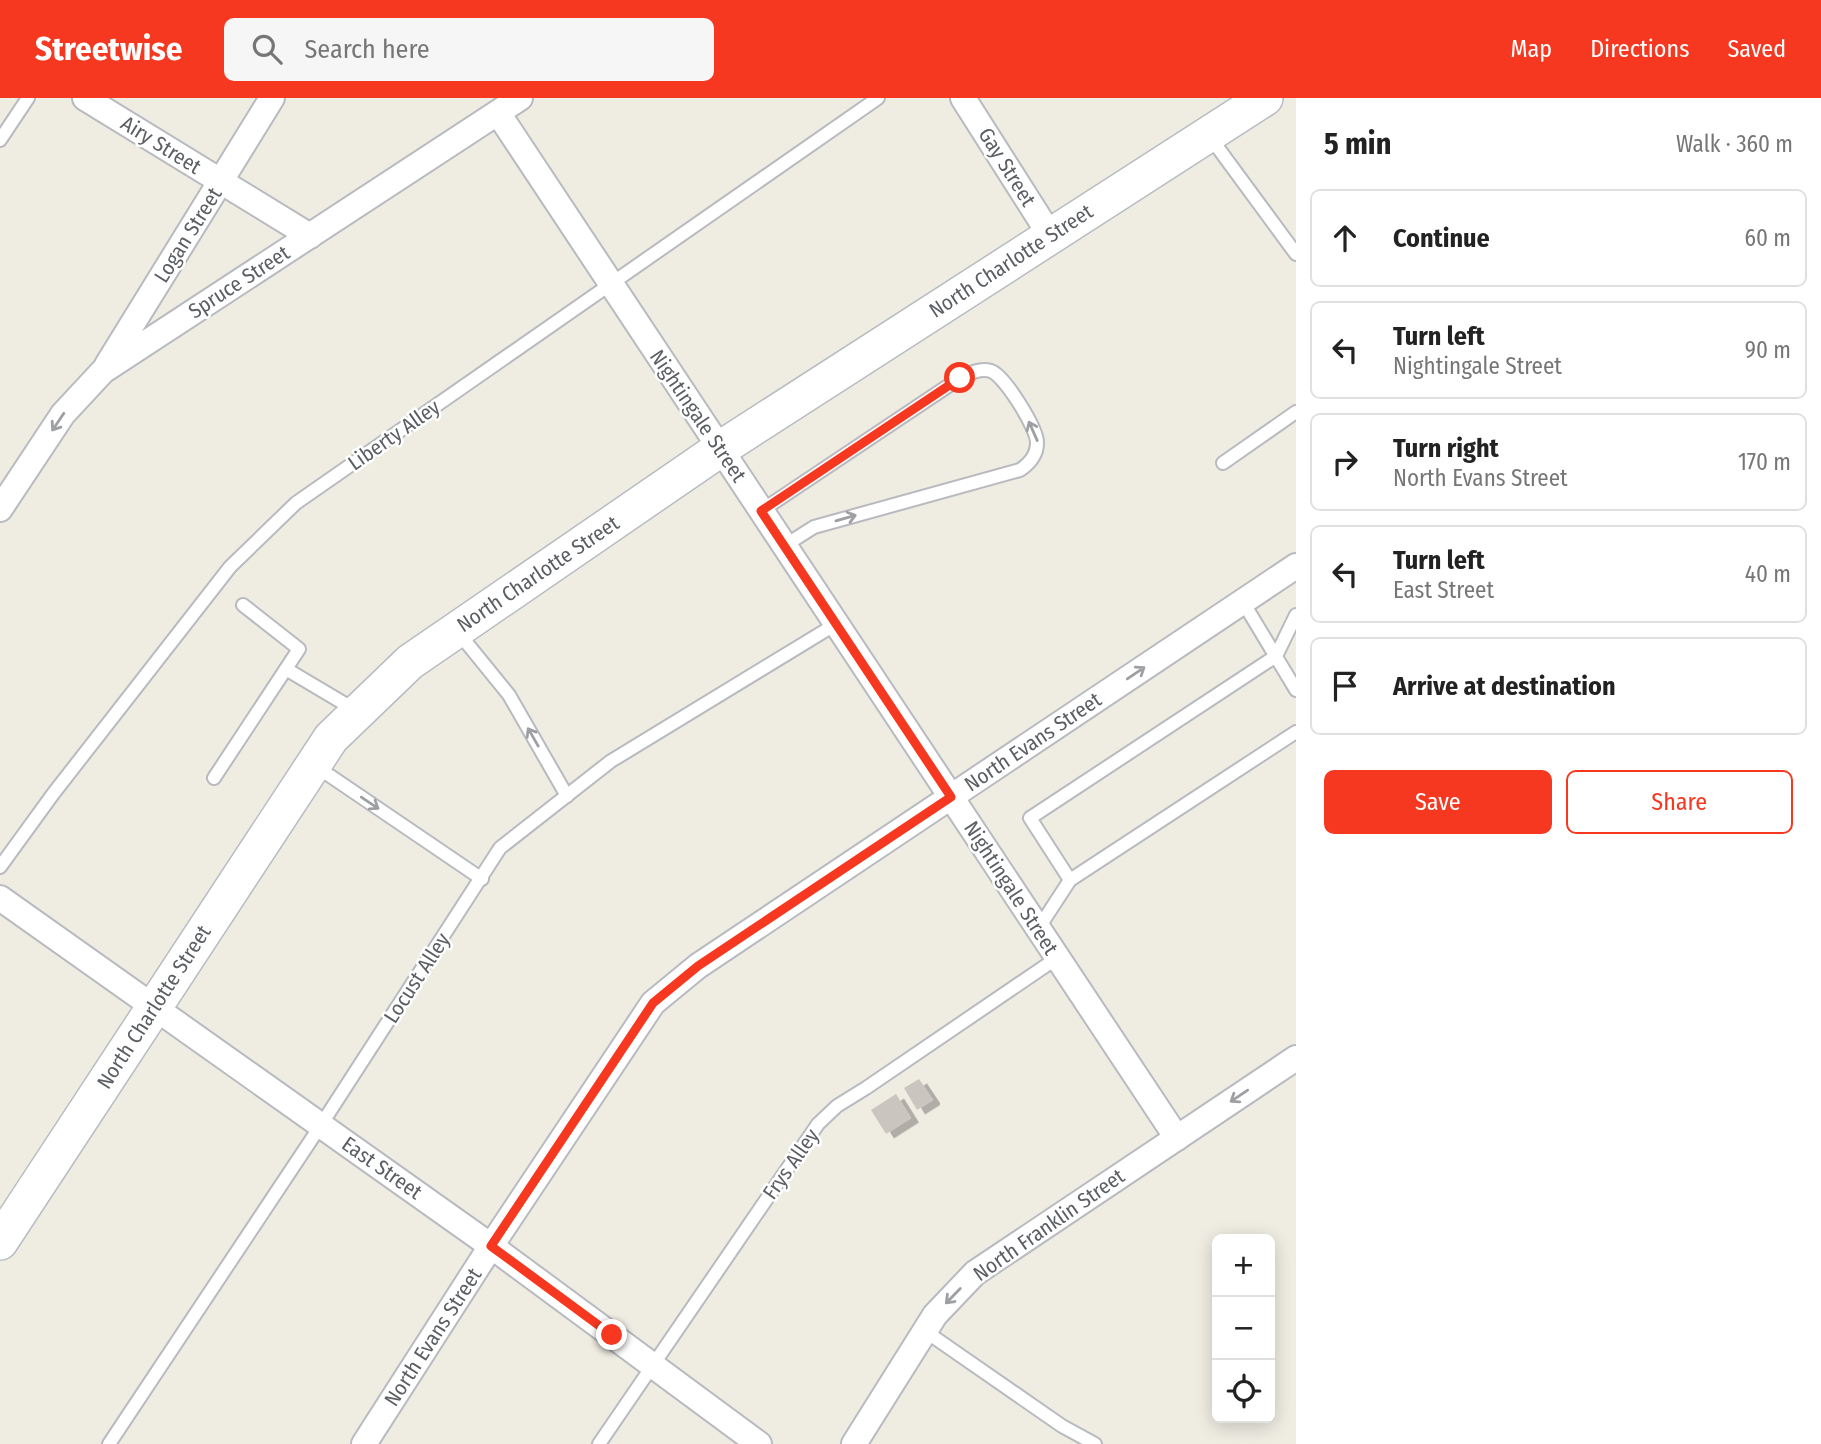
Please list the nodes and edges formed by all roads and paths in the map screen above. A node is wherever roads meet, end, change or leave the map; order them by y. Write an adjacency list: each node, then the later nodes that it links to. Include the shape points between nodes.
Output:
1 (28, 98): 10 (lane)
2 (85, 98): 11 (street, Airy Street)
3 (272, 98): 11 (street, Logan Street)
4 (520, 98): 8 (street, Spruce Street)
5 (878, 98): 15 (lane, Liberty Alley)
6 (963, 98): 12 (street, Gay Street)
7 (1265, 98): 9 (main road, North Charlotte Street)
8 (498, 113): 13 (street, Spruce Street); 15 (street, Nightingale Street)
9 (1208, 134): 12 (main road, North Charlotte Street); 14 (lane)
10 (0, 140)
11 (221, 183): 13 (street, Airy Street); 16 (street, Logan Street)
12 (1050, 235): 18 (main road, North Charlotte Street)
13 (310, 236): 16 (street, Spruce Street)
14 (1296, 254)
15 (612, 285): 18 (street, Nightingale Street); 38 (lane, Liberty Alley, via 296,503 230,567)
16 (103, 371): 20 (street, Spruce Street, one-way to 20, via 63,414)
17 (1296, 412): 19 (lane)
18 (720, 449): 21 (street, Nightingale Street); 28 (main road, North Charlotte Street)
19 (1223, 463)
20 (0, 509)
21 (761, 511): 22 (street, Nightingale Street); 22 (lane, one-way to 21, via 814,527 1020,470 1030,463 1038,443 1034,430 1003,378 991,371 975,371)
22 (784, 545): 27 (street, Nightingale Street)
23 (1296, 566): 24 (street, North Evans Street)
24 (1243, 602): 29 (lane); 37 (street, North Evans Street, one-way to 24)
25 (243, 605): 30 (lane, via 299,649)
26 (1296, 615): 29 (lane)
27 (836, 624): 36 (lane, Locust Alley, via 611,761); 37 (street, Nightingale Street)
28 (456, 630): 32 (main road, North Charlotte Street, via 410,662); 36 (lane, one-way to 28, via 509,695)
29 (1276, 656): 31 (lane); 40 (lane, via 1030,818)
30 (286, 669): 32 (lane); 35 (lane)
31 (1296, 690)
32 (358, 712): 34 (main road, North Charlotte Street, via 331,738)
33 (1296, 732): 40 (lane)
34 (314, 764): 39 (lane, one-way to 39); 44 (main road, North Charlotte Street)
35 (214, 778)
36 (567, 796): 39 (lane, Locust Alley, via 500,848)
37 (951, 797): 42 (street, Nightingale Street); 49 (street, North Evans Street, via 698,966 653,1003)
38 (0, 867)
39 (482, 879): 46 (lane, Locust Alley)
40 (1070, 880): 42 (lane)
41 (0, 898): 44 (street, East Street)
42 (1038, 929): 43 (street, Nightingale Street)
43 (1058, 958): 47 (street, Nightingale Street); 51 (lane, Frys Alley, via 836,1106 818,1124)
44 (154, 1007): 46 (street, East Street); 48 (main road, North Charlotte Street)
45 (1296, 1058): 47 (street, North Franklin Street, one-way to 47)
46 (321, 1125): 49 (street, East Street); 52 (lane, Locust Alley)
47 (1177, 1138): 50 (street, North Franklin Street, one-way to 50, via 975,1273)
48 (0, 1242)
49 (491, 1246): 51 (street, East Street); 53 (street, North Evans Street)
50 (925, 1331): 56 (street, North Franklin Street); 57 (lane)
51 (652, 1364): 54 (lane, Frys Alley); 55 (street, East Street)
52 (109, 1444)
53 (364, 1444)
54 (599, 1444)
55 (759, 1444)
56 (854, 1444)
57 (1095, 1444)

